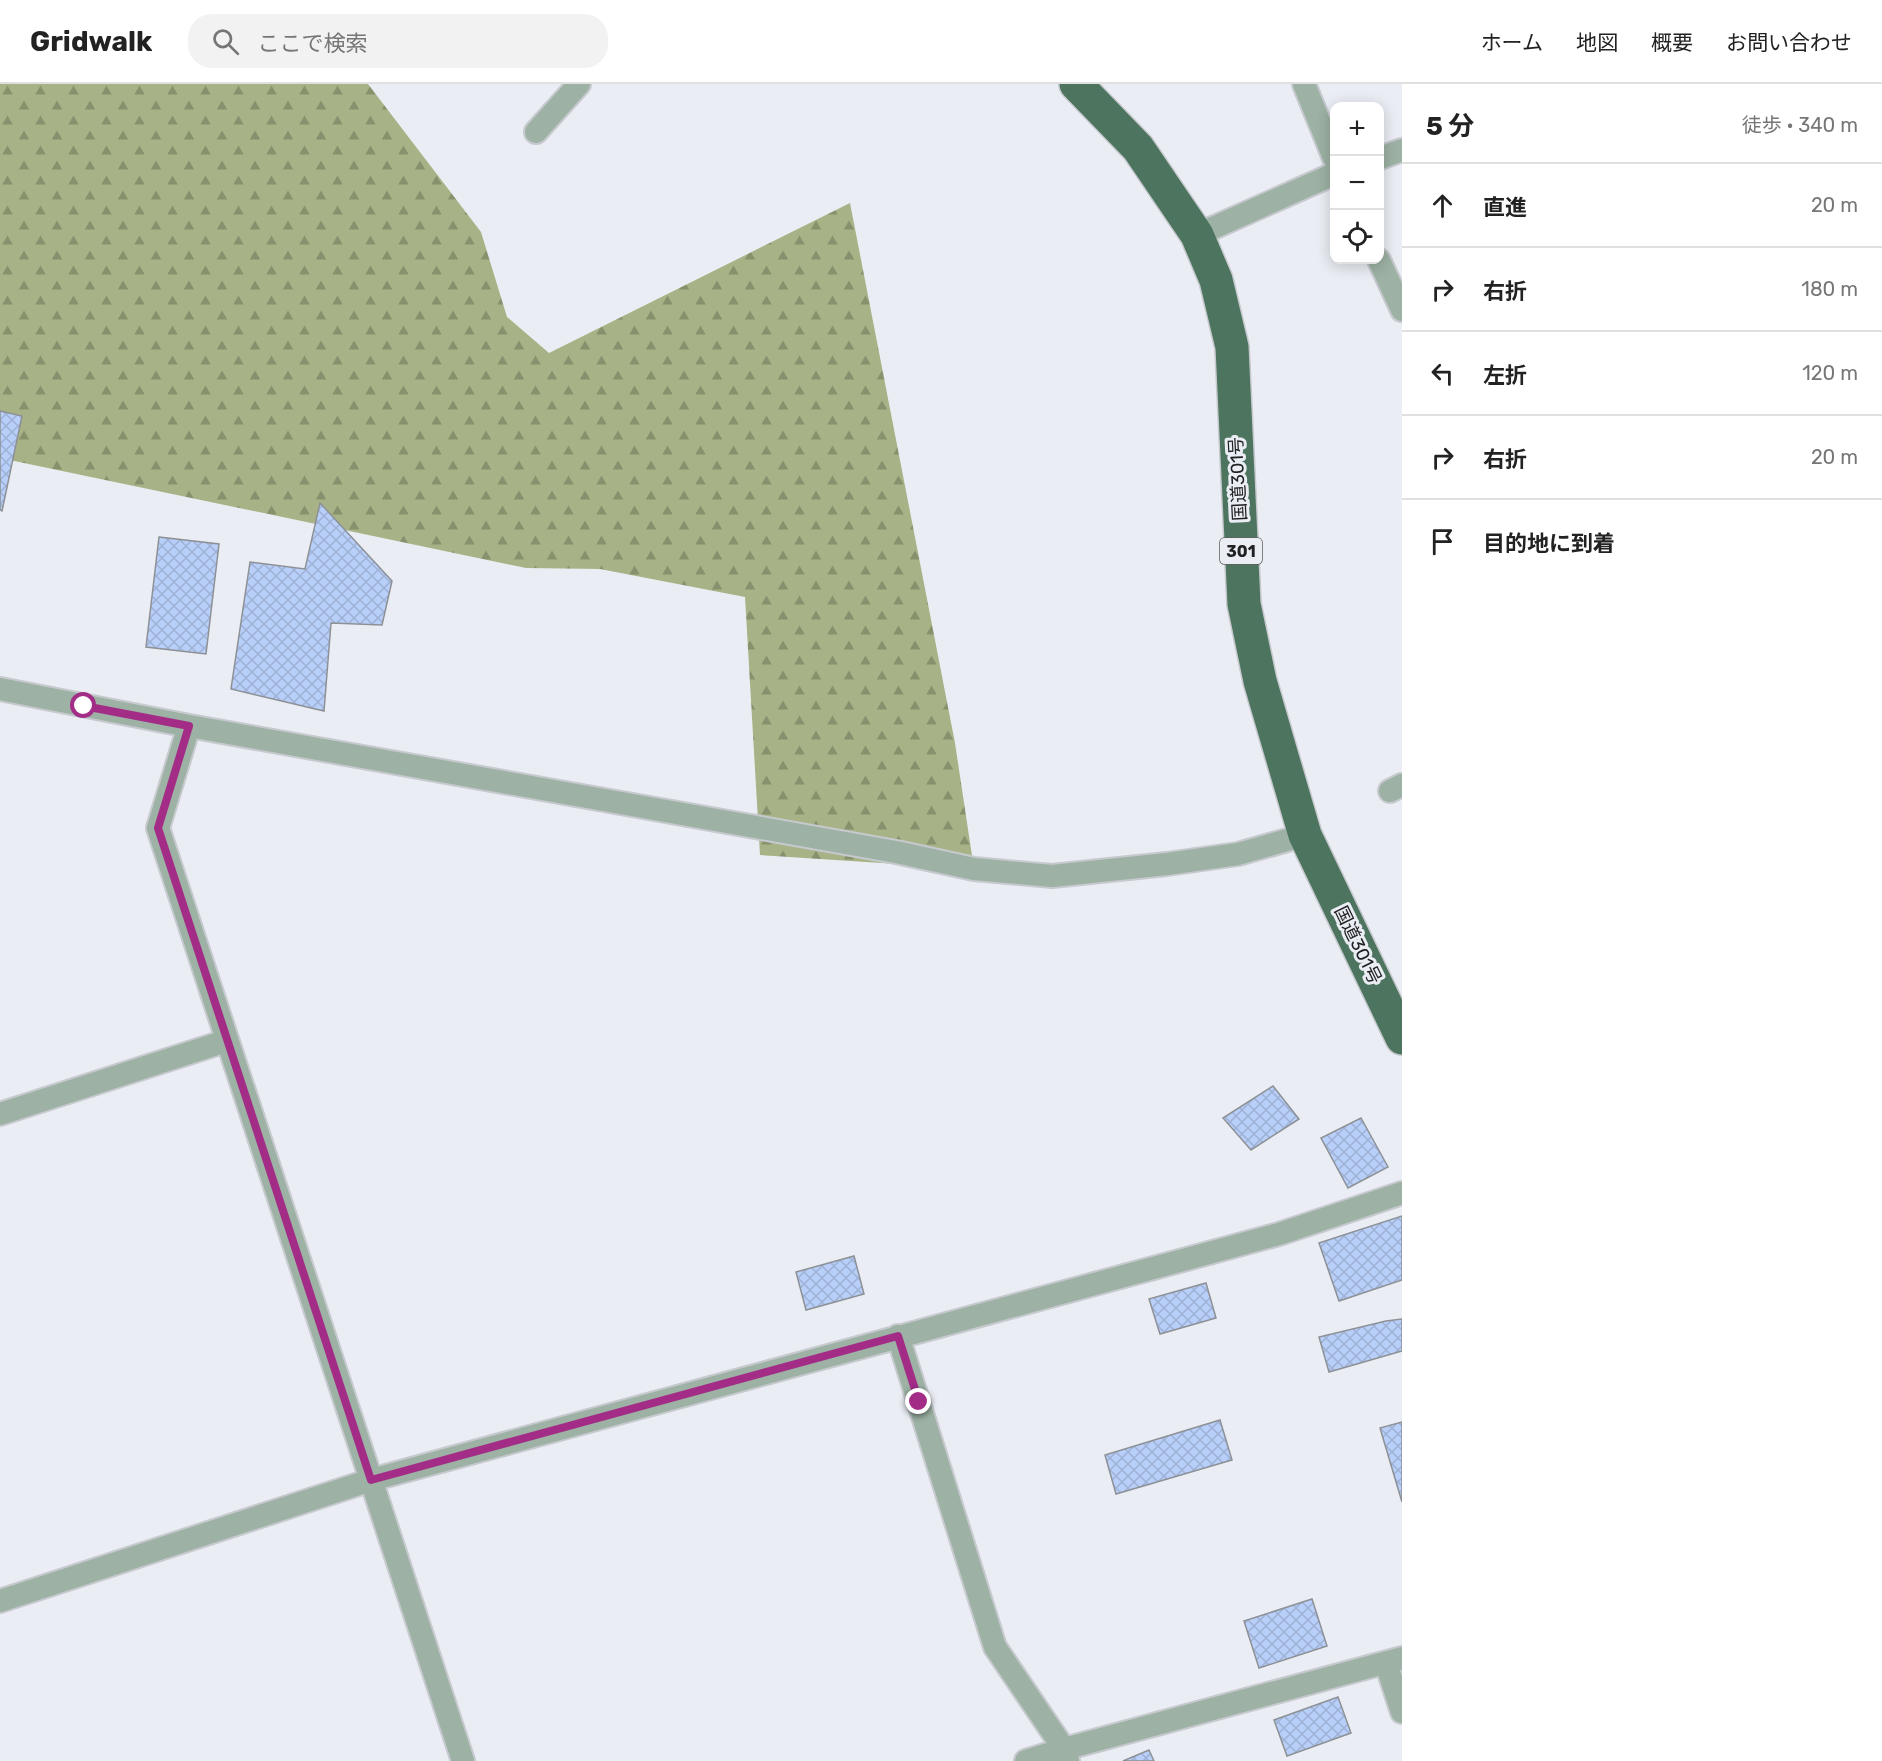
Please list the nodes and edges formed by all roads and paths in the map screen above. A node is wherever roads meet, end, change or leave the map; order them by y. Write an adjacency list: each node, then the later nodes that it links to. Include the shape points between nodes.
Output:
1 (579, 84): 4 (street)
2 (1076, 84): 9 (highway, 国道301号 / 301, via 1138,148)
3 (1304, 84): 6 (street)
4 (536, 132)
5 (1402, 150): 7 (street)
6 (1334, 156)
7 (1384, 157)
8 (1330, 176): 9 (street)
9 (1197, 235): 14 (highway, 国道301号 / 301, via 1216,280 1232,347 1244,604 1260,681)
10 (1381, 264): 11 (street)
11 (1402, 310)
12 (0, 689): 13 (street)
13 (189, 726): 14 (street, via 974,869 1052,876 1238,854); 16 (street, via 158,828)
14 (1305, 835): 15 (highway, 国道301号 / 301)
15 (1402, 1038)
16 (226, 1041): 17 (street); 20 (street)
17 (0, 1114)
18 (1402, 1193): 19 (street, via 1279,1234)
19 (898, 1336): 20 (street); 24 (street, via 995,1647)
20 (371, 1480): 21 (street); 25 (street)
21 (0, 1601)
22 (1394, 1660): 23 (street); 24 (street)
23 (1402, 1712)
24 (1066, 1755): 26 (street)
25 (464, 1761)
26 (1026, 1761)

